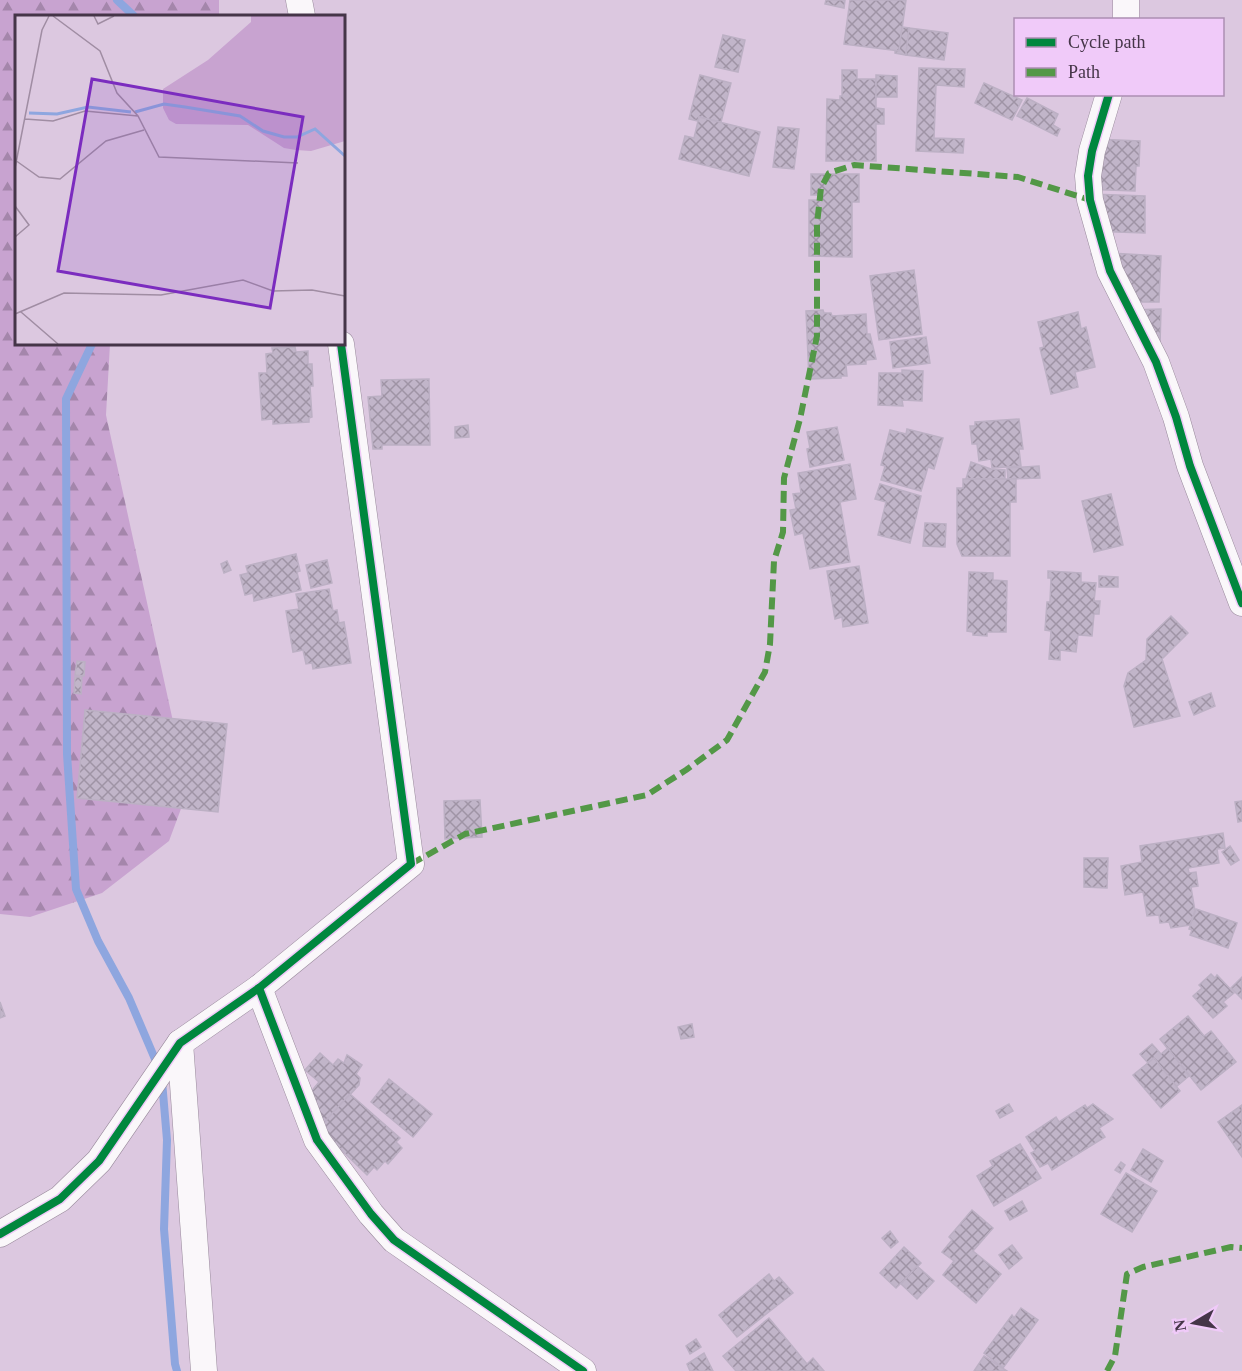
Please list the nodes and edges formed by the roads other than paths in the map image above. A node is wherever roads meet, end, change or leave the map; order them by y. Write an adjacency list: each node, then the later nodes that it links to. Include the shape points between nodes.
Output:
1 (299, 0): 3 (street)
2 (1126, 0): 4 (street)
3 (302, 15)
4 (1126, 18)
5 (1108, 96): 7 (street, via 1092,151 1090,200 1110,271 1156,362)
6 (341, 345): 8 (street, via 411,864)
7 (1242, 603)
8 (259, 988): 9 (street); 12 (street, via 317,1140 371,1214 394,1240)
9 (180, 1043): 10 (street, via 99,1161 60,1199); 11 (street)
10 (0, 1234)
11 (204, 1371)
12 (584, 1371)

